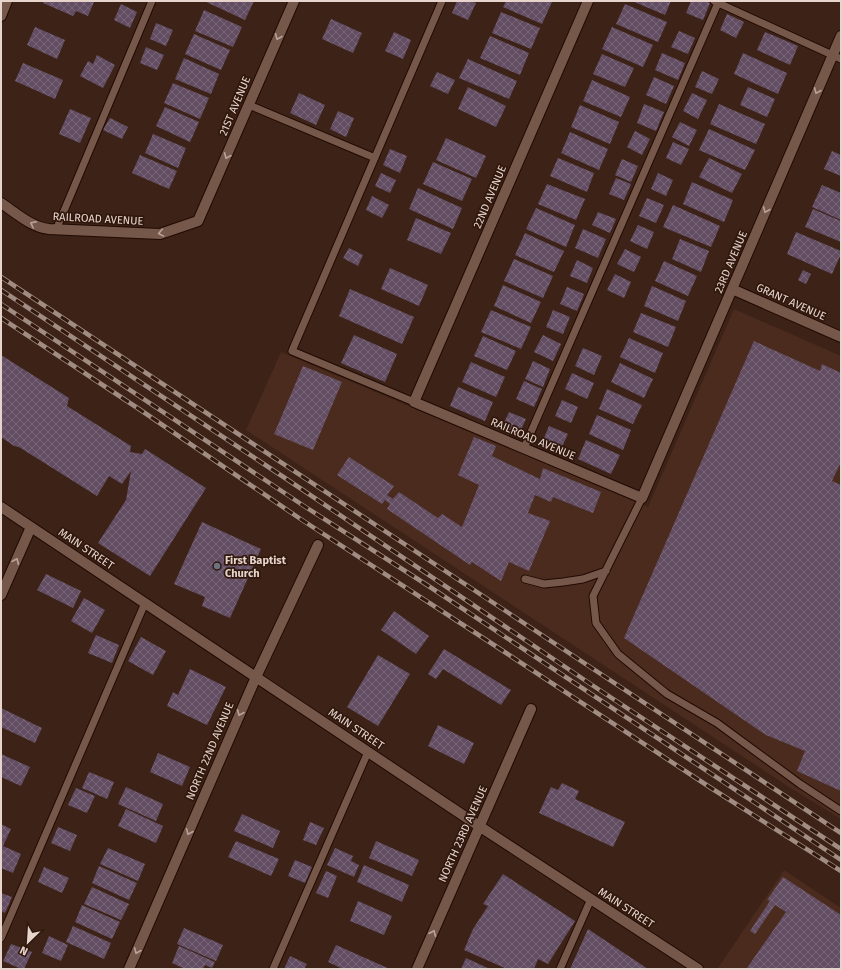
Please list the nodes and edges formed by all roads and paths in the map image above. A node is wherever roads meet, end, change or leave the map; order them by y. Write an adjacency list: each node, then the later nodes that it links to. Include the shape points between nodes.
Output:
1 (7, 1): 7 (street)
2 (152, 1): 14 (lane)
3 (294, 1): 10 (street, 21ST AVENUE, one-way to 10)
4 (442, 1): 11 (lane)
5 (588, 1): 17 (street, 22ND AVENUE)
6 (716, 2): 9 (lane); 18 (lane)
7 (1, 16)
8 (841, 36): 9 (street, 23RD AVENUE)
9 (837, 57): 15 (street, 23RD AVENUE, one-way to 15)
10 (249, 105): 11 (lane); 13 (street, 21ST AVENUE, one-way to 13)
11 (375, 158): 17 (lane, via 292,351)
12 (1, 203): 14 (street, RAILROAD AVENUE, one-way to 12, via 30,223)
13 (198, 221): 14 (street, RAILROAD AVENUE, one-way to 14, via 160,234)
14 (56, 230)
15 (732, 289): 16 (street, GRANT AVENUE); 19 (street, 23RD AVENUE)
16 (841, 337)
17 (414, 402): 18 (street, RAILROAD AVENUE)
18 (524, 448): 19 (street, RAILROAD AVENUE)
19 (642, 498): 23 (lane)
20 (1, 507): 21 (street, MAIN STREET)
21 (31, 527): 25 (street, one-way to 21); 26 (street, MAIN STREET)
22 (318, 545): 27 (street, NORTH 22ND AVENUE)
23 (606, 571): 24 (lane, via 563,582 544,584); 30 (lane, via 594,596 596,623 618,654 667,694 717,724)
24 (525, 580)
25 (1, 595)
26 (146, 603): 27 (street, MAIN STREET); 33 (lane)
27 (256, 677): 29 (street, MAIN STREET); 34 (street, NORTH 22ND AVENUE, one-way to 34)
28 (531, 709): 31 (street, NORTH 23RD AVENUE)
29 (368, 752): 31 (street, MAIN STREET); 35 (lane)
30 (841, 811)
31 (479, 826): 32 (street, MAIN STREET); 36 (street, NORTH 23RD AVENUE, one-way to 31)
32 (591, 899): 37 (lane); 38 (street, MAIN STREET)
33 (1, 938)
34 (129, 969)
35 (274, 969)
36 (417, 969)
37 (560, 969)
38 (698, 969)

